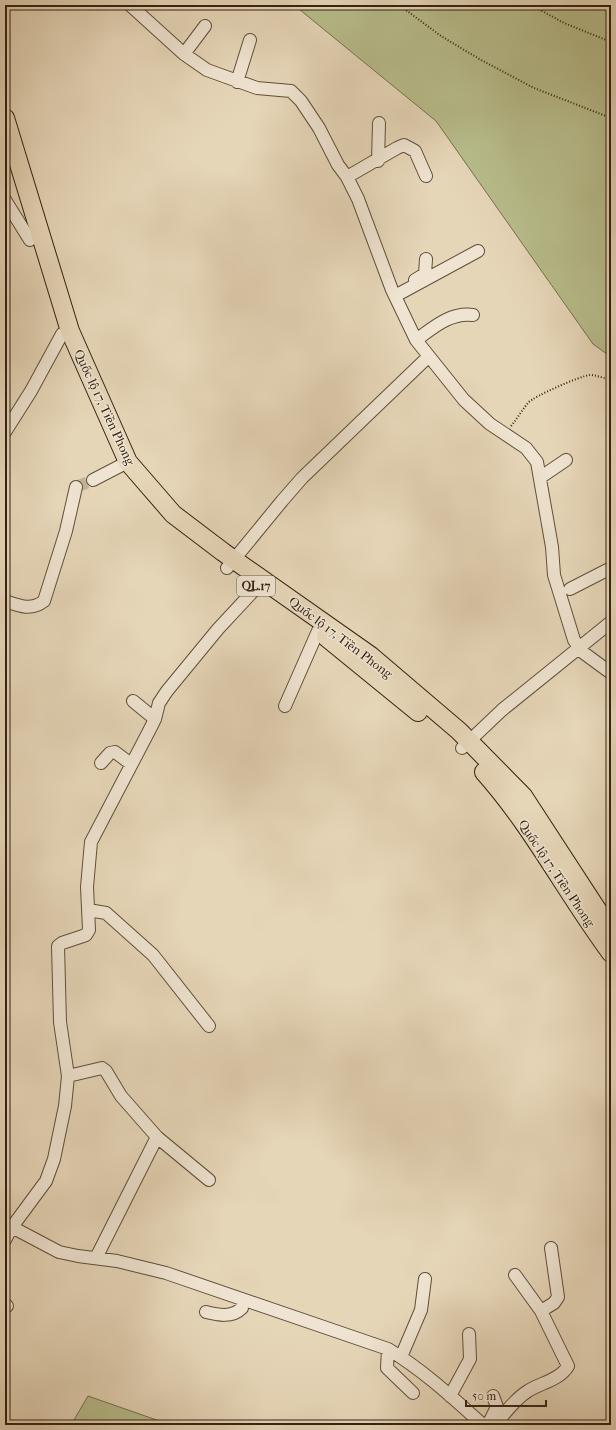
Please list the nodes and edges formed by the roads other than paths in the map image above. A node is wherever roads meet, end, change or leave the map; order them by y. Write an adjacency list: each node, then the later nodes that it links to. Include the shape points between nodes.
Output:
1 (130, 5): 4 (street)
2 (204, 26): 4 (street)
3 (250, 40): 5 (street)
4 (184, 54): 5 (street, via 207,70)
5 (237, 82): 11 (street, via 257,88 291,91 319,128)
6 (5, 118): 27 (highway, Quốc lộ 17, Tiền Phong, via 70,332 128,462 173,514)
7 (379, 123): 9 (street)
8 (5, 153): 13 (highway, Quốc lộ 17, Tiền Phong / QL.17)
9 (378, 160): 10 (street, via 404,145 411,147); 11 (street)
10 (426, 176)
11 (347, 177): 16 (street)
12 (5, 200): 13 (street)
13 (30, 240): 18 (highway, Quốc lộ 17, Tiền Phong / QL.17)
14 (478, 251): 16 (street)
15 (426, 259): 16 (street, via 425,274)
16 (394, 293): 19 (street)
17 (473, 315): 19 (street, via 456,315)
18 (62, 334): 21 (street); 23 (highway, Quốc lộ 17, Tiền Phong / QL.17, via 110,444)
19 (416, 340): 20 (street)
20 (428, 356): 24 (street, via 464,400 490,424 506,433 530,453 537,462); 27 (street, via 302,478)
21 (5, 432)
22 (566, 460): 24 (street)
23 (122, 465): 25 (street); 27 (highway, Quốc lộ 17, Tiền Phong / QL.17, via 133,484 186,537)
24 (540, 477): 30 (street, via 554,575)
25 (93, 480)
26 (76, 487): 31 (street, via 66,531 44,601 32,607)
27 (231, 564): 29 (highway, Quốc lộ 17, Tiền Phong / QL.17); 39 (highway, Quốc lộ 17, Tiền Phong, via 371,656)
28 (611, 568): 30 (street)
29 (257, 587): 33 (highway, Quốc lộ 17, Tiền Phong / QL.17); 38 (street, via 218,629 167,692 159,703)
30 (564, 591): 34 (street)
31 (5, 602)
32 (611, 622): 34 (street)
33 (318, 631): 37 (street); 39 (highway, Quốc lộ 17, Tiền Phong / QL.17)
34 (578, 648): 35 (street); 39 (street, via 502,710)
35 (611, 673)
36 (133, 701): 38 (street)
37 (285, 706)
38 (155, 719): 41 (street)
39 (466, 744): 43 (highway, Quốc lộ 17, Tiền Phong / QL.17, via 536,839)
40 (101, 764): 41 (street, via 110,753 115,752)
41 (131, 764): 42 (street, via 91,842 87,887)
42 (88, 910): 45 (street, via 106,913 153,954); 46 (street, via 89,930 86,935 58,946 60,1022)
43 (605, 923): 44 (highway, Quốc lộ 17, Tiền Phong / QL.17)
44 (611, 953)
45 (209, 1026)
46 (68, 1076): 47 (street, via 102,1068 121,1096); 49 (street, via 65,1106 54,1159 46,1181)
47 (157, 1137): 48 (street); 52 (street)
48 (209, 1180)
49 (8, 1225): 50 (street); 52 (street, via 59,1252)
50 (5, 1240)
51 (550, 1248): 56 (street, via 558,1297 554,1303)
52 (96, 1258): 55 (street, via 166,1273)
53 (515, 1275): 56 (street)
54 (425, 1279): 60 (street, via 422,1310)
55 (243, 1304): 57 (street, via 237,1312 229,1314); 59 (street)
56 (541, 1311): 66 (street, via 568,1366 546,1383 518,1398)
57 (206, 1312)
58 (469, 1334): 62 (street, via 470,1359)
59 (388, 1349): 60 (street); 61 (street, via 387,1368)
60 (401, 1357): 62 (street)
61 (413, 1393)
62 (450, 1396): 64 (street)
63 (493, 1396): 65 (street, via 497,1407)
64 (482, 1425)
65 (488, 1425)
66 (495, 1425)

